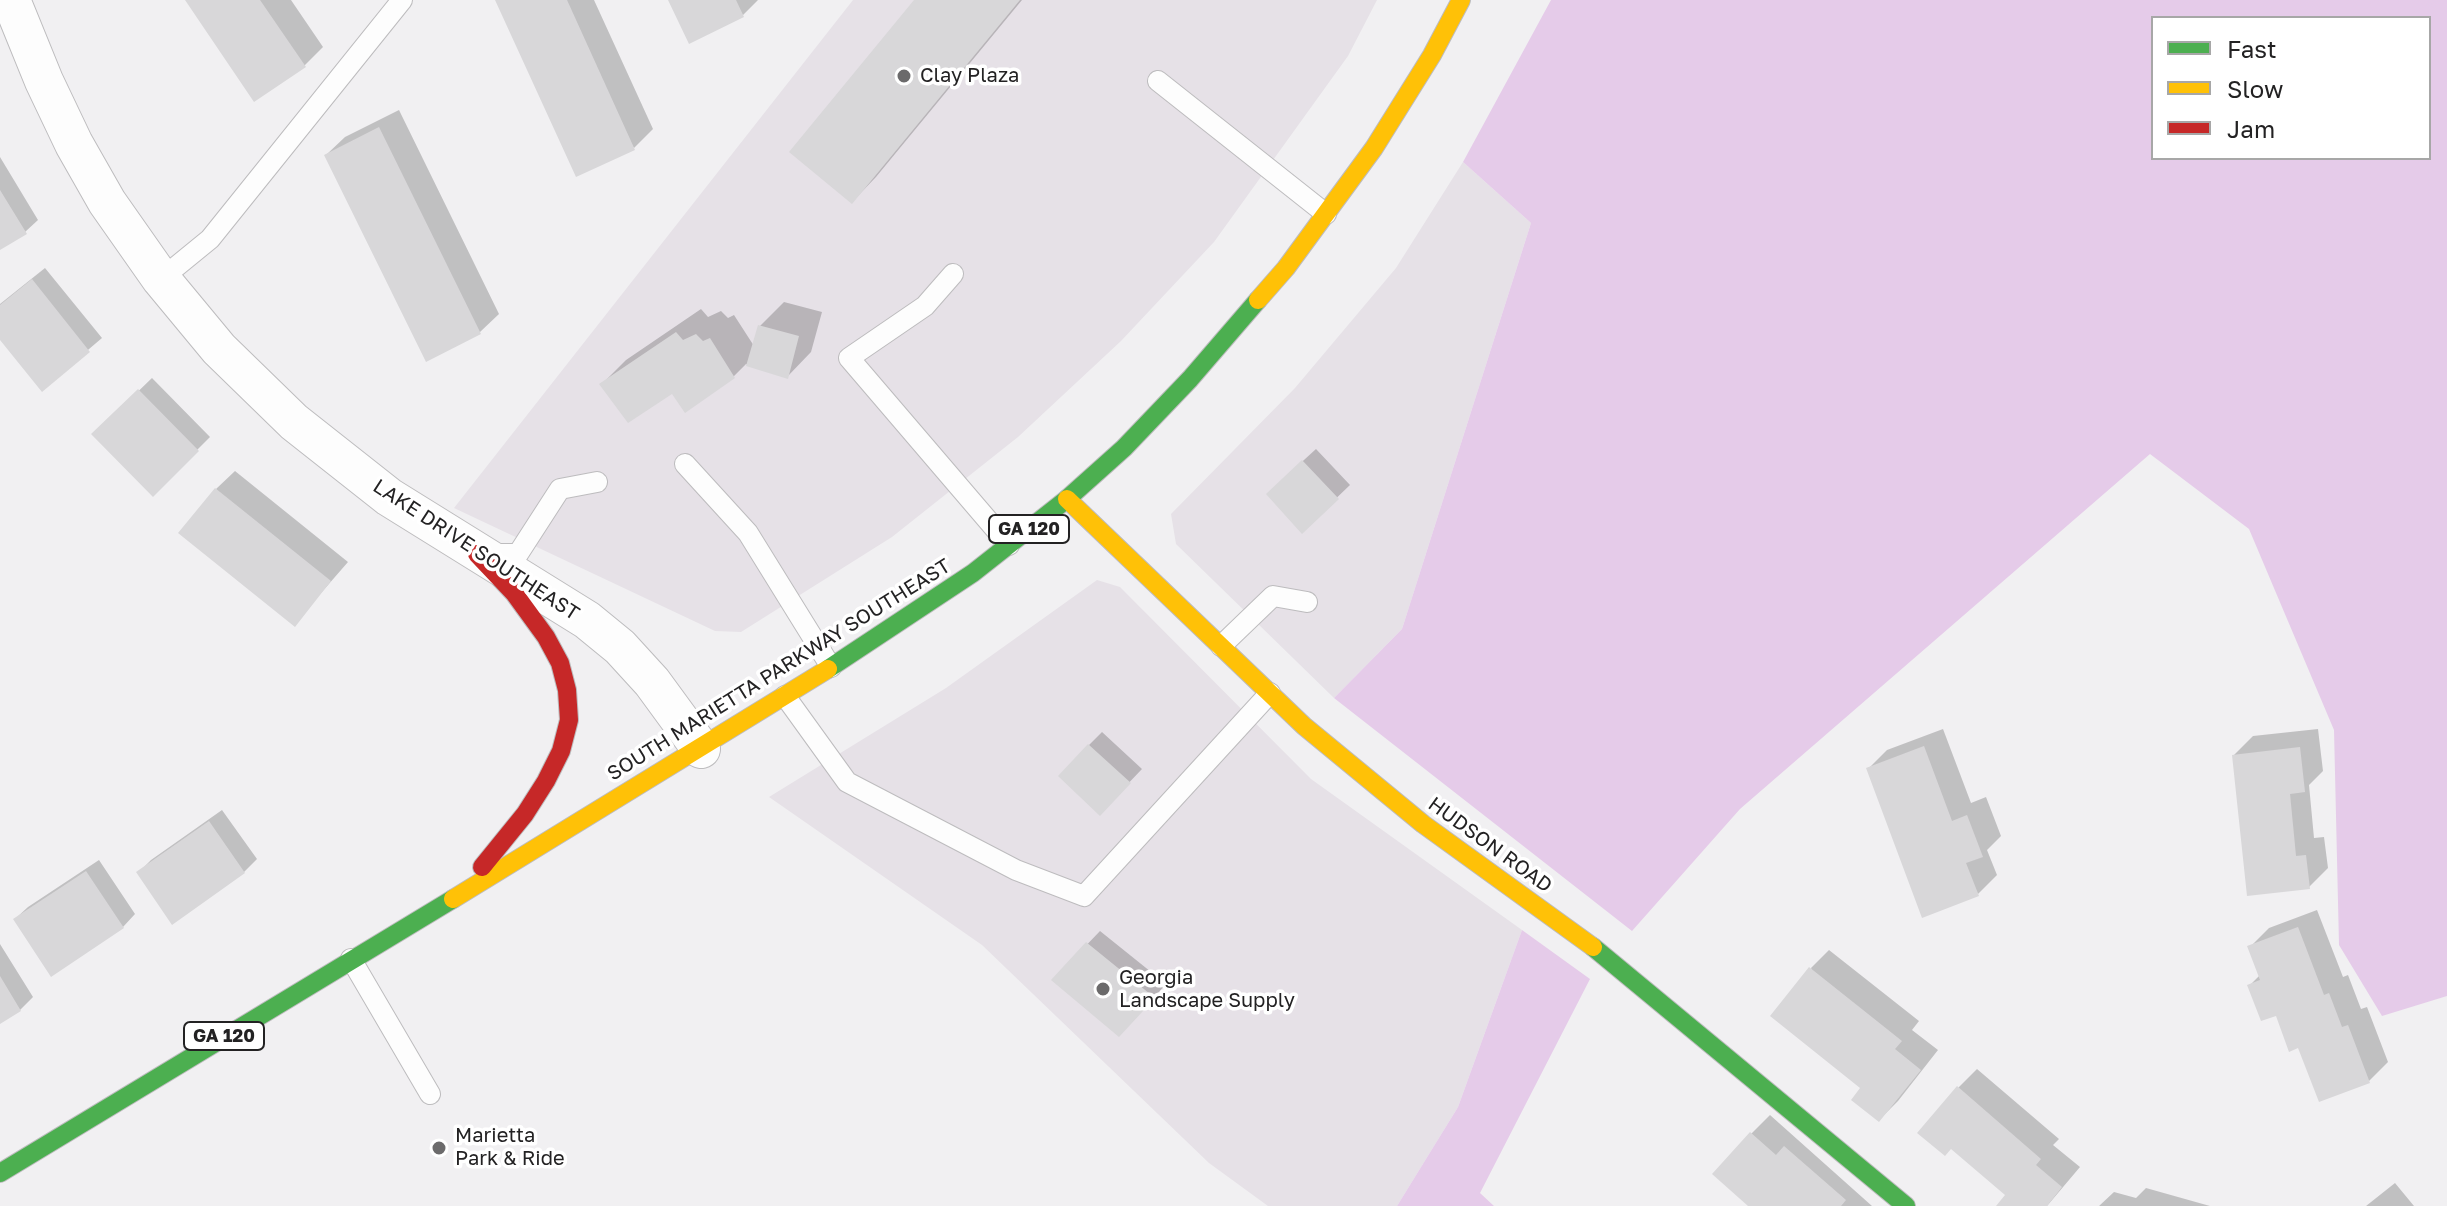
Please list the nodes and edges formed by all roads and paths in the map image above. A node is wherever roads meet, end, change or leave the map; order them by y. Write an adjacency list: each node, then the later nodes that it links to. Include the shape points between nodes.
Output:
1 (11, 0): 7 (street, LAKE DRIVE SOUTHEAST, via 74,144)
2 (402, 0): 7 (lane, via 210,239)
3 (1461, 0): 5 (main road, SOUTH MARIETTA PARKWAY SOUTHEAST / GA 120, via 1374,148)
4 (1158, 81): 5 (lane)
5 (1326, 214): 10 (main road, SOUTH MARIETTA PARKWAY SOUTHEAST / GA 120, via 1190,379)
6 (953, 274): 11 (lane, via 925,306 849,358)
7 (161, 279): 12 (street, LAKE DRIVE SOUTHEAST, via 219,349 294,422 389,497)
8 (685, 464): 15 (lane, via 748,533)
9 (597, 482): 12 (lane, via 560,489 518,554)
10 (1067, 499): 11 (main road, SOUTH MARIETTA PARKWAY SOUTHEAST / GA 120); 14 (main road, HUDSON ROAD)
11 (1009, 545): 15 (main road, SOUTH MARIETTA PARKWAY SOUTHEAST / GA 120)
12 (477, 554): 18 (street, LAKE DRIVE SOUTHEAST, via 587,620 620,647); 19 (main road, via 546,637 563,677 569,720 561,751 525,814)
13 (1307, 602): 14 (lane, via 1273,596)
14 (1221, 646): 16 (main road, HUDSON ROAD)
15 (831, 667): 17 (main road, SOUTH MARIETTA PARKWAY SOUTHEAST / GA 120)
16 (1270, 693): 17 (lane, via 1084,896 1016,870 847,782); 23 (main road, HUDSON ROAD, via 1423,824 1617,965)
17 (785, 696): 18 (main road, SOUTH MARIETTA PARKWAY SOUTHEAST / GA 120)
18 (701, 749): 19 (main road, SOUTH MARIETTA PARKWAY SOUTHEAST / GA 120)
19 (449, 900): 20 (main road, SOUTH MARIETTA PARKWAY SOUTHEAST / GA 120)
20 (351, 959): 21 (lane); 22 (main road, SOUTH MARIETTA PARKWAY SOUTHEAST / GA 120)
21 (430, 1094)
22 (0, 1173)
23 (1906, 1206)

